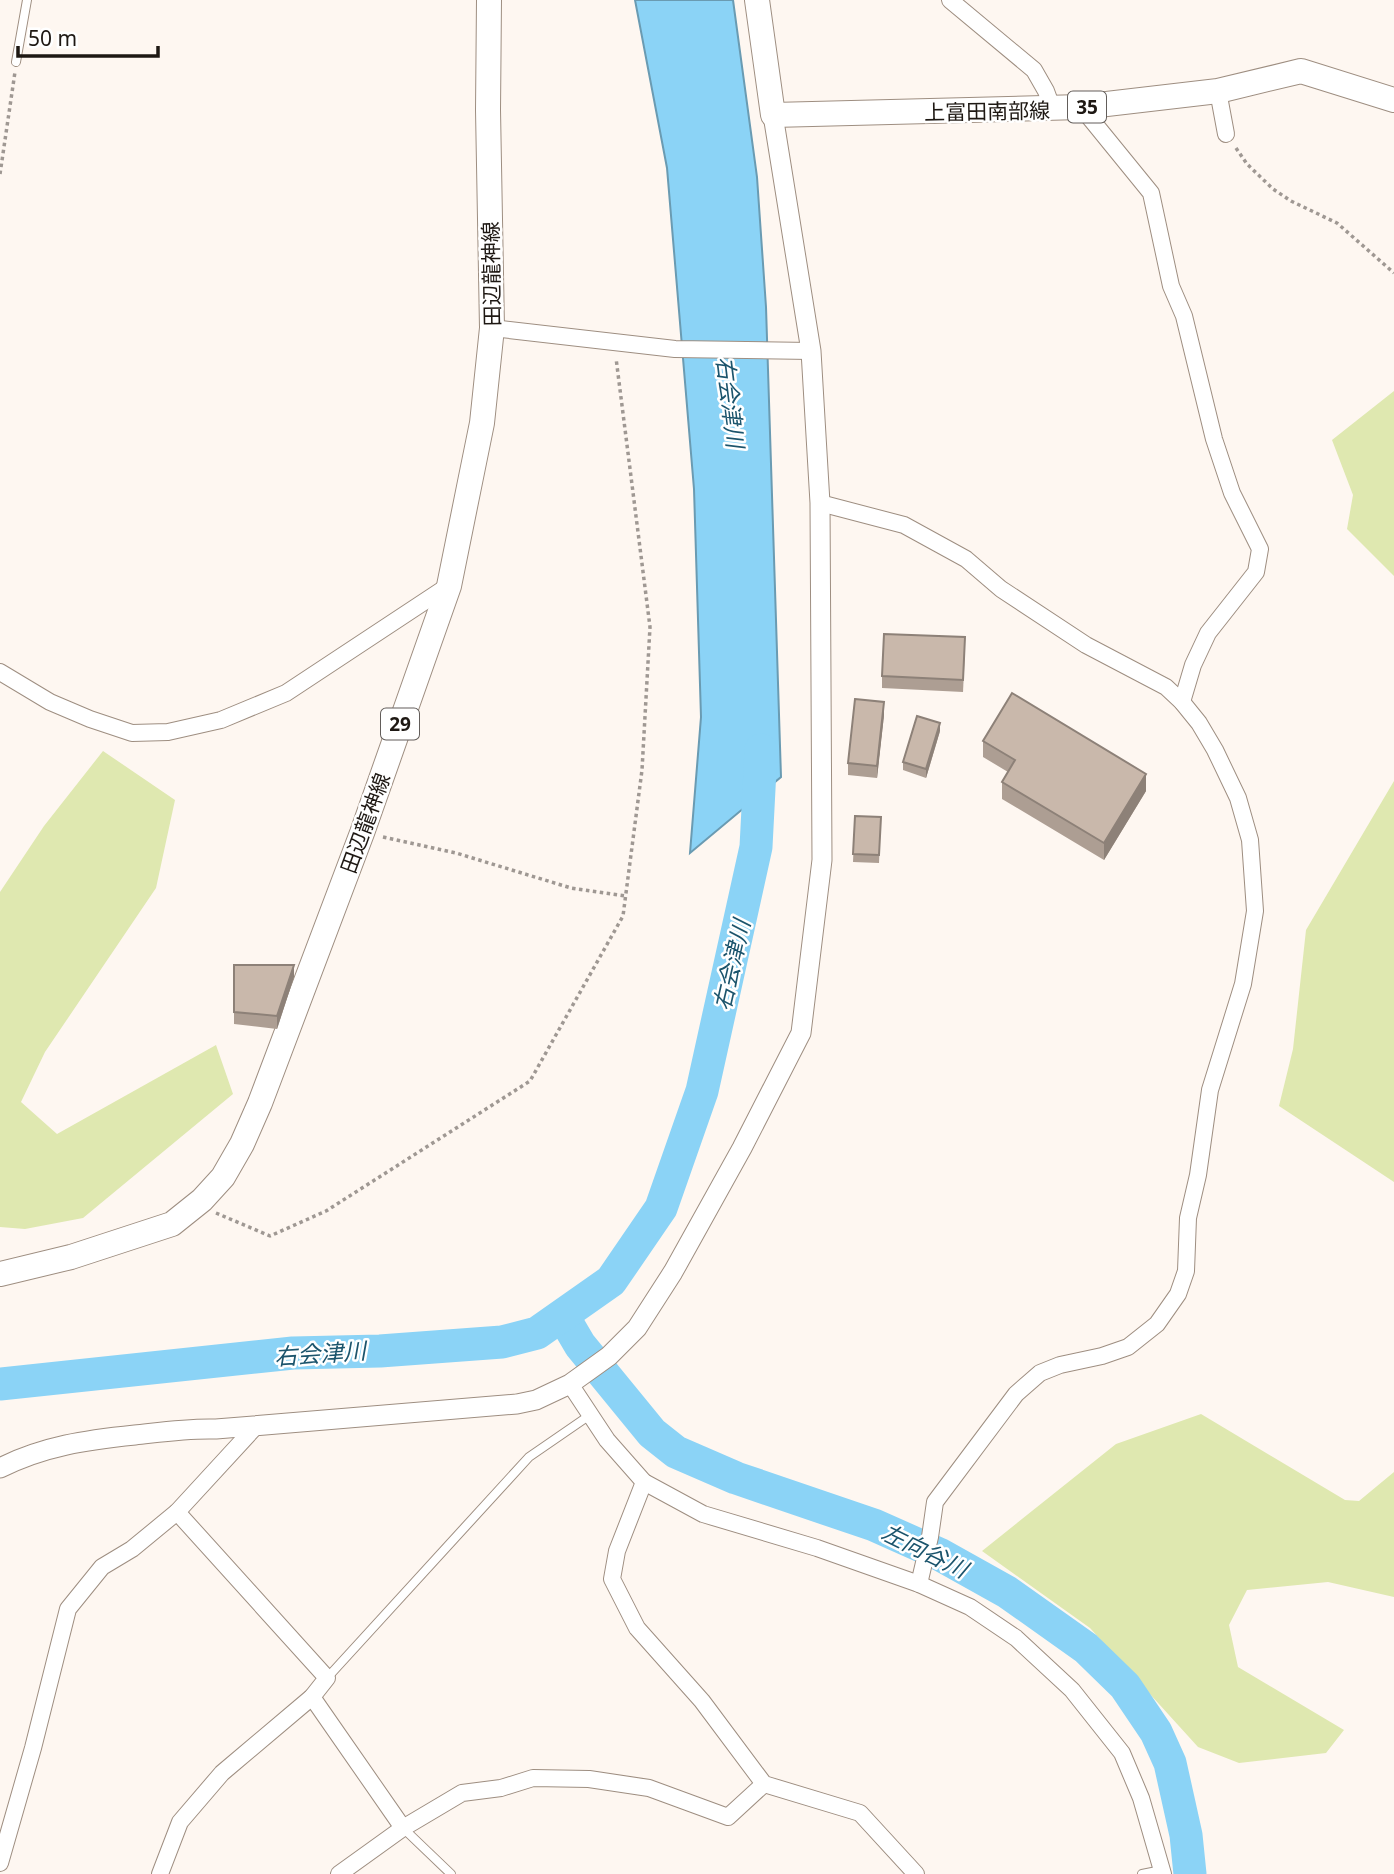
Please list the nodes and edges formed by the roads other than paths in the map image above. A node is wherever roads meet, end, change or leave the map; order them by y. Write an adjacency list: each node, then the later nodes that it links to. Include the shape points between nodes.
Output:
1 (27, 0): 5 (lane)
2 (489, 0): 12 (main road, 田辺龍神線 / 29)
3 (757, 0): 10 (main road)
4 (950, 0): 9 (street, via 1034,70)
5 (16, 62)
6 (1218, 91): 7 (main road, 上富田南部線 / 35, via 1301,71); 8 (main road, 上富田南部線 / 35); 11 (street)
7 (1394, 100)
8 (1081, 107): 9 (main road, 上富田南部線 / 35); 17 (street, via 1151,193 1171,286 1184,316 1214,439 1232,493 1260,549 1256,572 1208,633)
9 (1054, 110): 10 (main road, 上富田南部線 / 35)
10 (773, 115): 13 (street)
11 (1226, 134)
12 (492, 328): 13 (street, via 675,349); 15 (main road, 田辺龍神線 / 29, via 482,424)
13 (811, 351): 14 (street)
14 (820, 503): 17 (street, via 904,525 966,559 1001,589 1086,645 1166,687); 19 (street, via 822,860 801,1033 742,1148 637,1328 610,1356)
15 (449, 586): 16 (street, via 286,693 221,720 168,732 132,733 90,719); 18 (main road, 田辺龍神線 / 29, via 260,1104 223,1177 172,1224)
16 (0, 672)
17 (1182, 702): 25 (street, via 1215,750 1238,799 1250,840 1255,911 1243,984 1210,1090 1188,1218 1186,1271 1178,1294 1157,1324 1128,1347 1040,1373 1016,1394 935,1502)
18 (0, 1274)
19 (575, 1381): 20 (street); 21 (street, via 517,1404)
20 (590, 1415): 23 (street); 26 (lane, via 529,1457)
21 (257, 1425): 22 (street, via 71,1442 27,1454); 24 (street)
22 (0, 1468)
23 (644, 1482): 25 (street, via 703,1514); 28 (street, via 617,1551 612,1579 637,1628 702,1701)
24 (177, 1512): 26 (street); 30 (street, via 102,1567 68,1609)
25 (919, 1584): 31 (street, via 970,1607 1016,1638 1073,1690 1122,1753)
26 (327, 1678): 27 (street)
27 (312, 1697): 29 (street); 32 (street, via 222,1773 188,1812)
28 (764, 1784): 29 (street, via 728,1817 649,1788 589,1779 533,1778 462,1793); 35 (street, via 860,1813)
29 (403, 1828): 33 (street); 34 (lane)
30 (0, 1863)
31 (1165, 1873): 36 (lane)
32 (160, 1874)
33 (339, 1874)
34 (451, 1874)
35 (916, 1874)
36 (1142, 1874)

